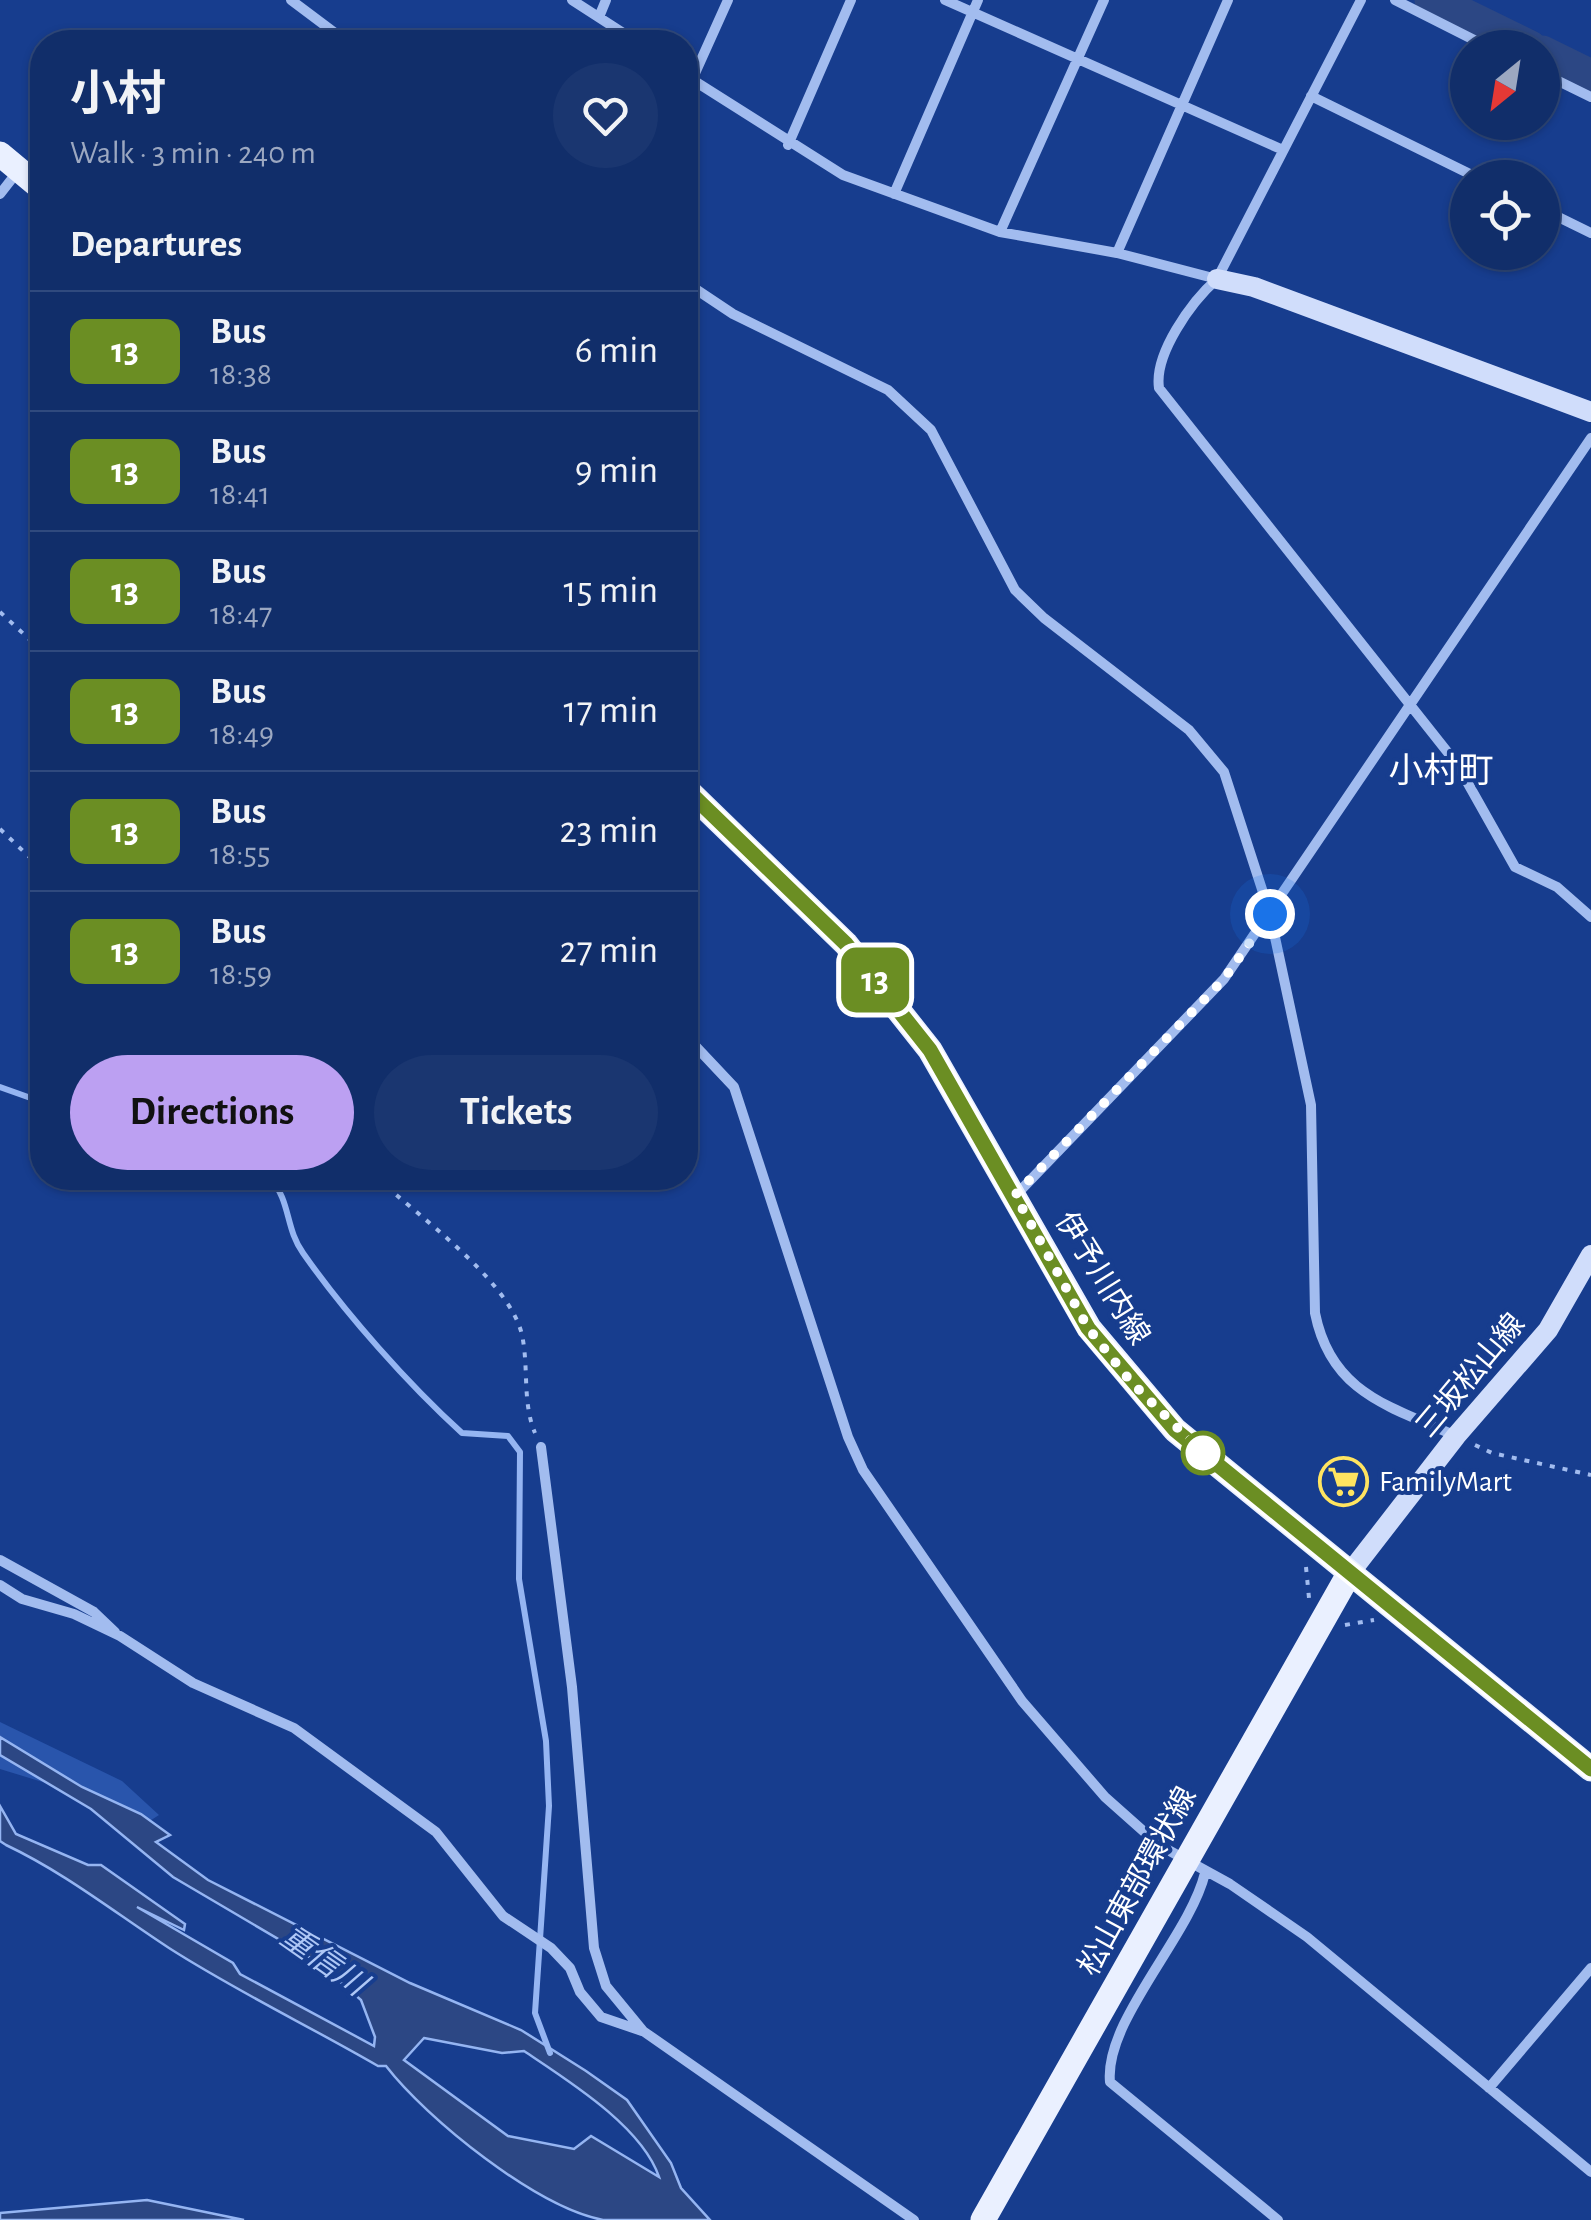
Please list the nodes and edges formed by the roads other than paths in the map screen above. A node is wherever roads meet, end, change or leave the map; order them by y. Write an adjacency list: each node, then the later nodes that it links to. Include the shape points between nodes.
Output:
1 (291, 0): 14 (street)
2 (572, 0): 13 (street)
3 (606, 0): 13 (street)
4 (728, 0): 17 (street)
5 (851, 0): 24 (street)
6 (945, 0): 12 (street)
7 (978, 0): 12 (street)
8 (1104, 0): 18 (street)
9 (1228, 0): 23 (street)
10 (1361, 0): 21 (street)
11 (1394, 0): 16 (street)
12 (972, 12): 18 (street); 30 (street)
13 (599, 17): 15 (street)
14 (331, 30)
15 (619, 30)
16 (1454, 30)
17 (698, 58)
18 (1077, 58): 23 (street); 32 (street)
19 (1560, 82): 22 (street)
20 (698, 84): 24 (street)
21 (1311, 96): 25 (street); 27 (street)
22 (1591, 97)
23 (1182, 105): 25 (street); 34 (street)
24 (788, 144): 30 (street)
25 (1283, 150): 35 (street)
26 (10, 162): 28 (main road); 29 (street)
27 (1450, 164)
28 (30, 179)
29 (0, 194)
30 (894, 194): 32 (street)
31 (1560, 218): 33 (street)
32 (1000, 232): 34 (street)
33 (1591, 233)
34 (1117, 254): 35 (street)
35 (1217, 279): 37 (street); 39 (street, via 1200,294 1156,370 1160,388)
36 (698, 291): 41 (street, via 888,390 932,430 1014,590 1189,730 1224,772)
37 (1591, 412)
38 (1591, 438): 39 (street)
39 (1410, 705): 41 (street); 42 (street, via 1457,764 1515,867 1556,887)
40 (698, 801): 44 (main road, 伊予川内線, via 846,944 930,1050)
41 (1270, 914): 44 (street, via 1224,979); 46 (street, via 1310,1105 1321,1343 1365,1394)
42 (1591, 917)
43 (698, 1049): 53 (street, via 734,1087 863,1470 1071,1764 1140,1830)
44 (1015, 1195): 49 (main road, 伊予川内線, via 1088,1328 1131,1382 1175,1430)
45 (1590, 1258): 46 (street, 三坂松山線, via 1548,1330)
46 (1456, 1436): 49 (street, 三坂松山線)
47 (541, 1447): 55 (street, via 572,1686 594,1948 606,1986)
48 (0, 1560): 51 (street, via 94,1612)
49 (1349, 1574): 52 (main road, 伊予川内線); 53 (main road, 松山東部環状線)
50 (0, 1585): 51 (street)
51 (120, 1636): 55 (street, via 193,1683 294,1728 436,1832 503,1916 570,1968 601,2017)
52 (1591, 1769)
53 (1195, 1867): 56 (street, via 1306,1937); 59 (main road, 松山東部環状線); 60 (street, via 1199,1898 1116,2048 1110,2082)
54 (1591, 1968): 56 (street)
55 (642, 2031): 58 (street)
56 (1489, 2088): 57 (street)
57 (1591, 2172)
58 (914, 2220)
59 (983, 2220)
60 (1278, 2220)

